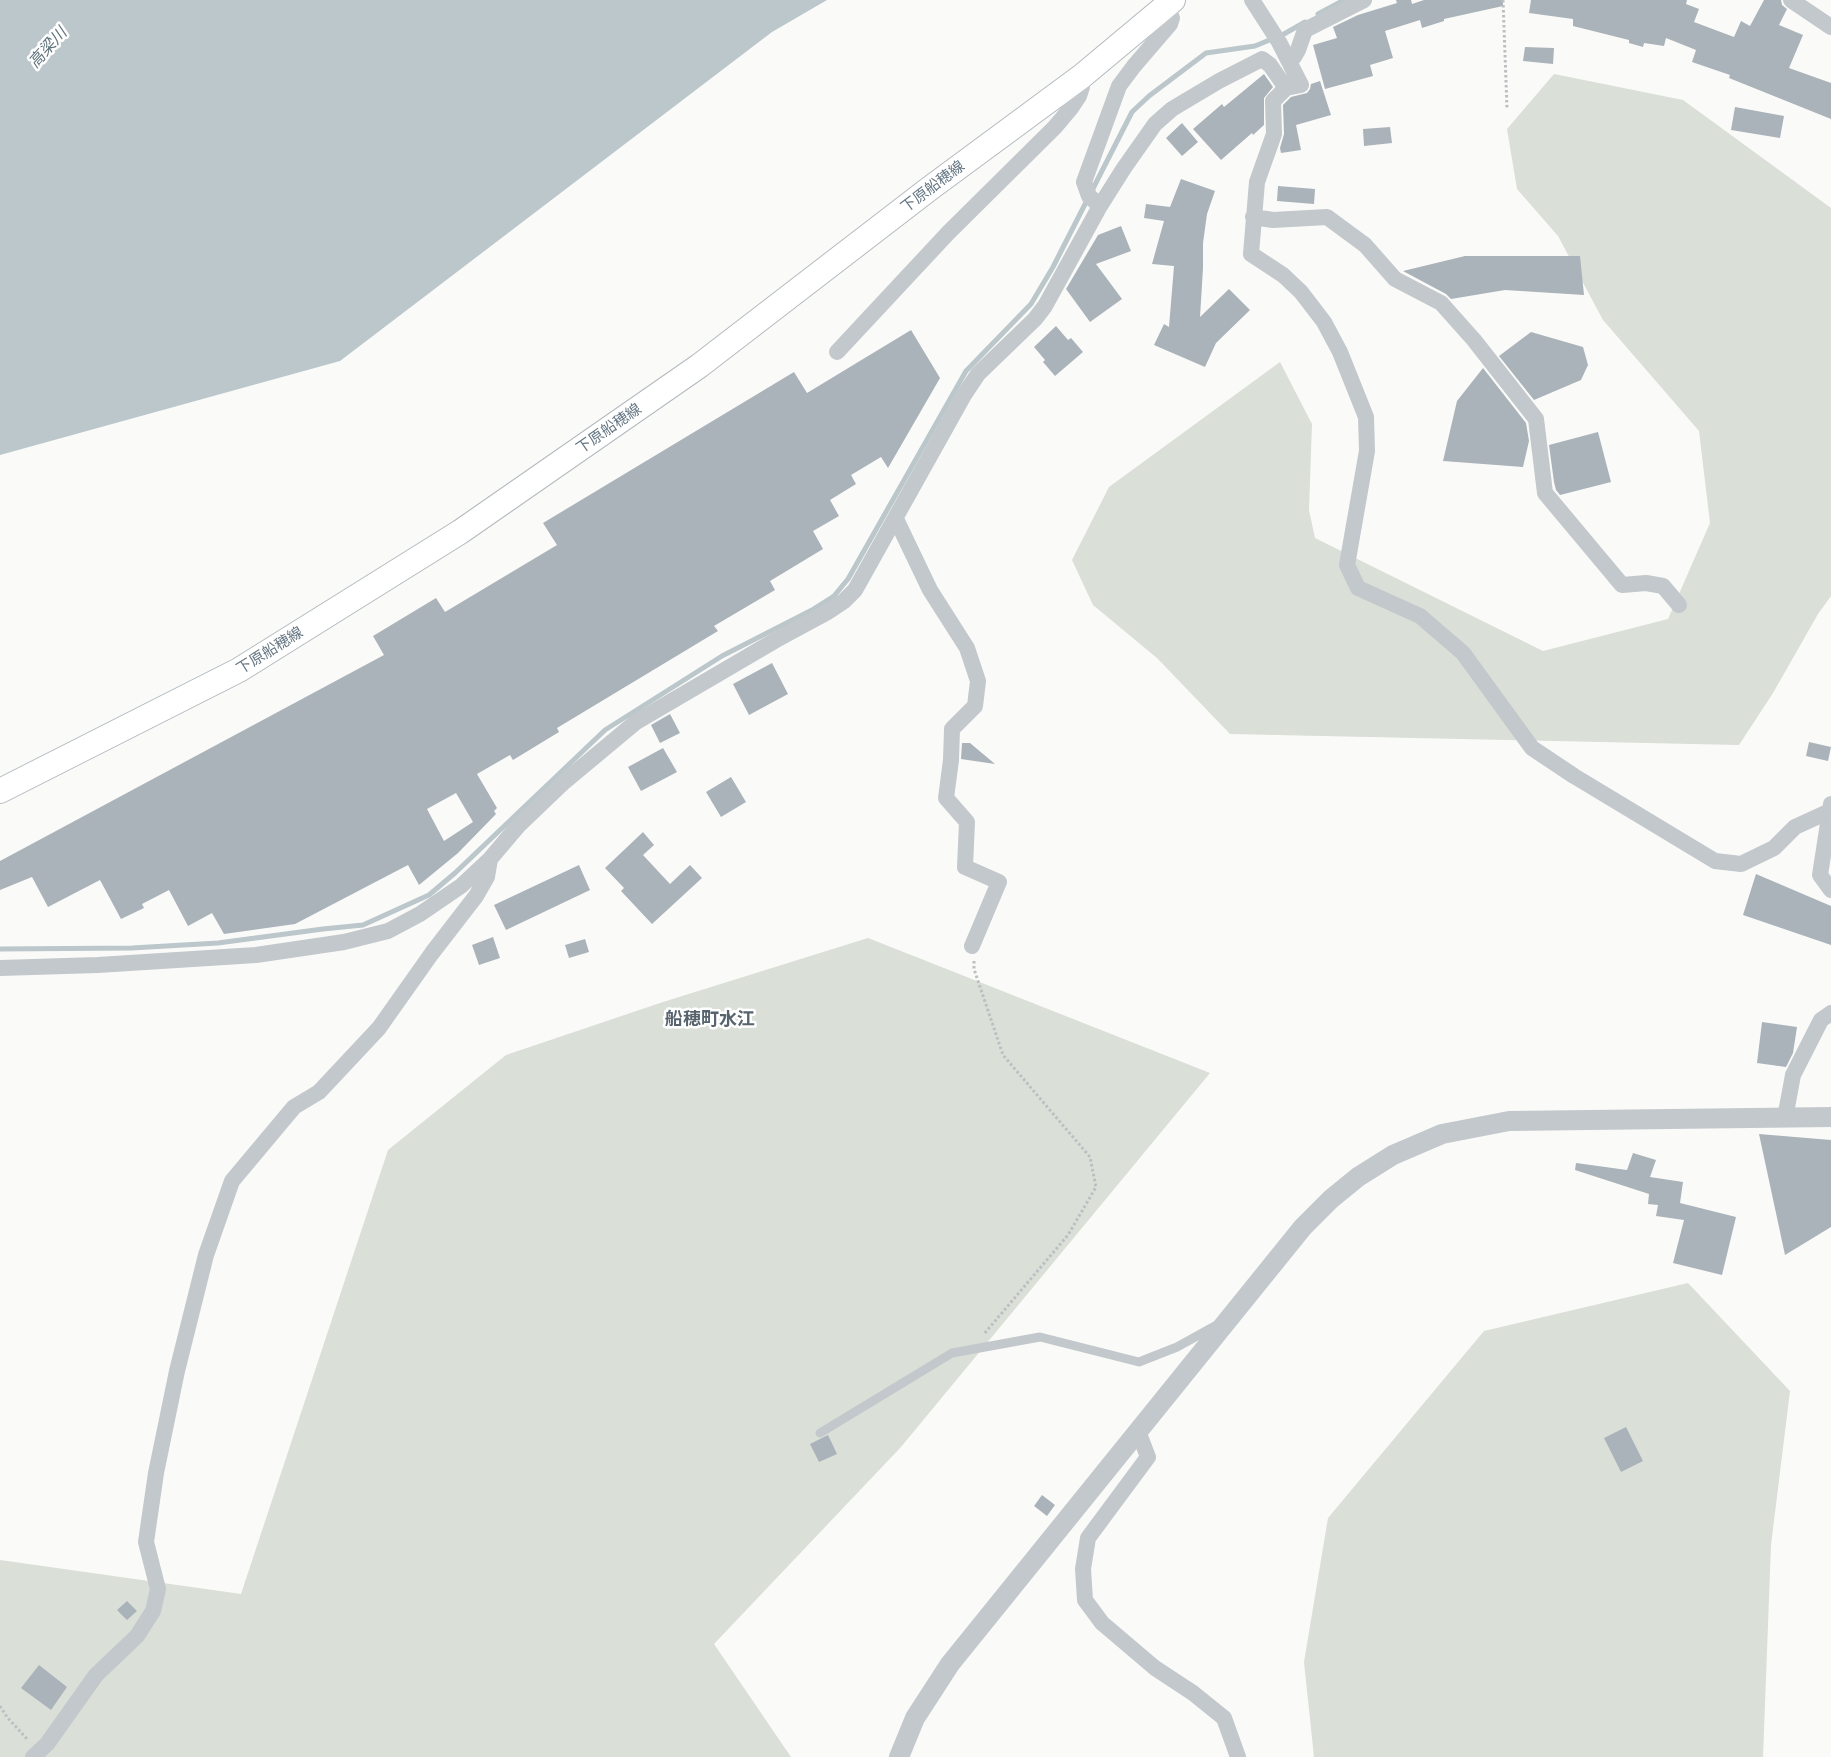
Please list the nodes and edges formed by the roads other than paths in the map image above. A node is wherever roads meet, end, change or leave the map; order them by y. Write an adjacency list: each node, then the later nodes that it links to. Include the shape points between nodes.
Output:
1 (1252, 0): 8 (street, via 1301,85)
2 (1364, 0): 6 (street, via 1305,30 1298,50)
3 (1791, 0): 5 (street)
4 (1170, 2): 7 (main road, 下原船穂線); 9 (street, via 1170,24 1119,86 1084,182)
5 (1831, 27)
6 (1281, 61): 8 (street); 9 (street, via 1255,61 1172,109 1156,124)
7 (1082, 76): 11 (street, via 1079,96 1071,108); 14 (main road, 下原船穂線, via 699,366 460,532 239,670)
8 (1286, 88): 10 (street, via 1273,101 1274,134 1257,182)
9 (1095, 201): 12 (street, via 1040,312 968,388)
10 (1253, 217): 13 (street, via 1273,220 1327,217 1365,245 1395,279 1441,303 1536,419 1545,493 1622,585 1646,583 1663,586); 15 (street, via 1251,254 1301,292 1324,322 1340,352 1366,417 1367,451 1347,566 1358,588 1420,616 1463,653 1532,748 1715,861 1741,864 1774,848 1795,827)
11 (837, 352)
12 (896, 519): 16 (street, via 855,590 844,601 636,722 564,782 518,826); 18 (street, via 930,590 967,648 978,681 975,706 952,729 946,798 967,822 965,867 999,882)
13 (1679, 605)
14 (0, 790)
15 (1830, 807): 17 (street, via 1820,875)
16 (490, 859): 19 (street, via 461,886 420,914 388,932 344,942 256,955); 28 (street, via 488,877 476,896 379,1028 319,1092 294,1107 232,1181 206,1255 156,1473 146,1542 158,1589 153,1611 136,1636 96,1675 47,1744)
17 (1831, 890)
18 (972, 946)
19 (0, 968)
20 (1831, 1013): 22 (street, via 1821,1020)
21 (1831, 1025): 22 (street)
22 (1810, 1044): 24 (street, via 1793,1075)
23 (1831, 1116): 24 (street)
24 (1785, 1118): 25 (street, via 1509,1121 1442,1134 1393,1155 1331,1199 1303,1227)
25 (1228, 1319): 26 (street); 27 (lane, via 1177,1348 1139,1362 1040,1337 952,1353)
26 (1138, 1431): 29 (street, via 950,1664 915,1718); 30 (street, via 1148,1457 1088,1538 1083,1569 1085,1600 1102,1623 1155,1668 1224,1718)
27 (820, 1433)
28 (36, 1754)
29 (899, 1757)
30 (1238, 1757)

